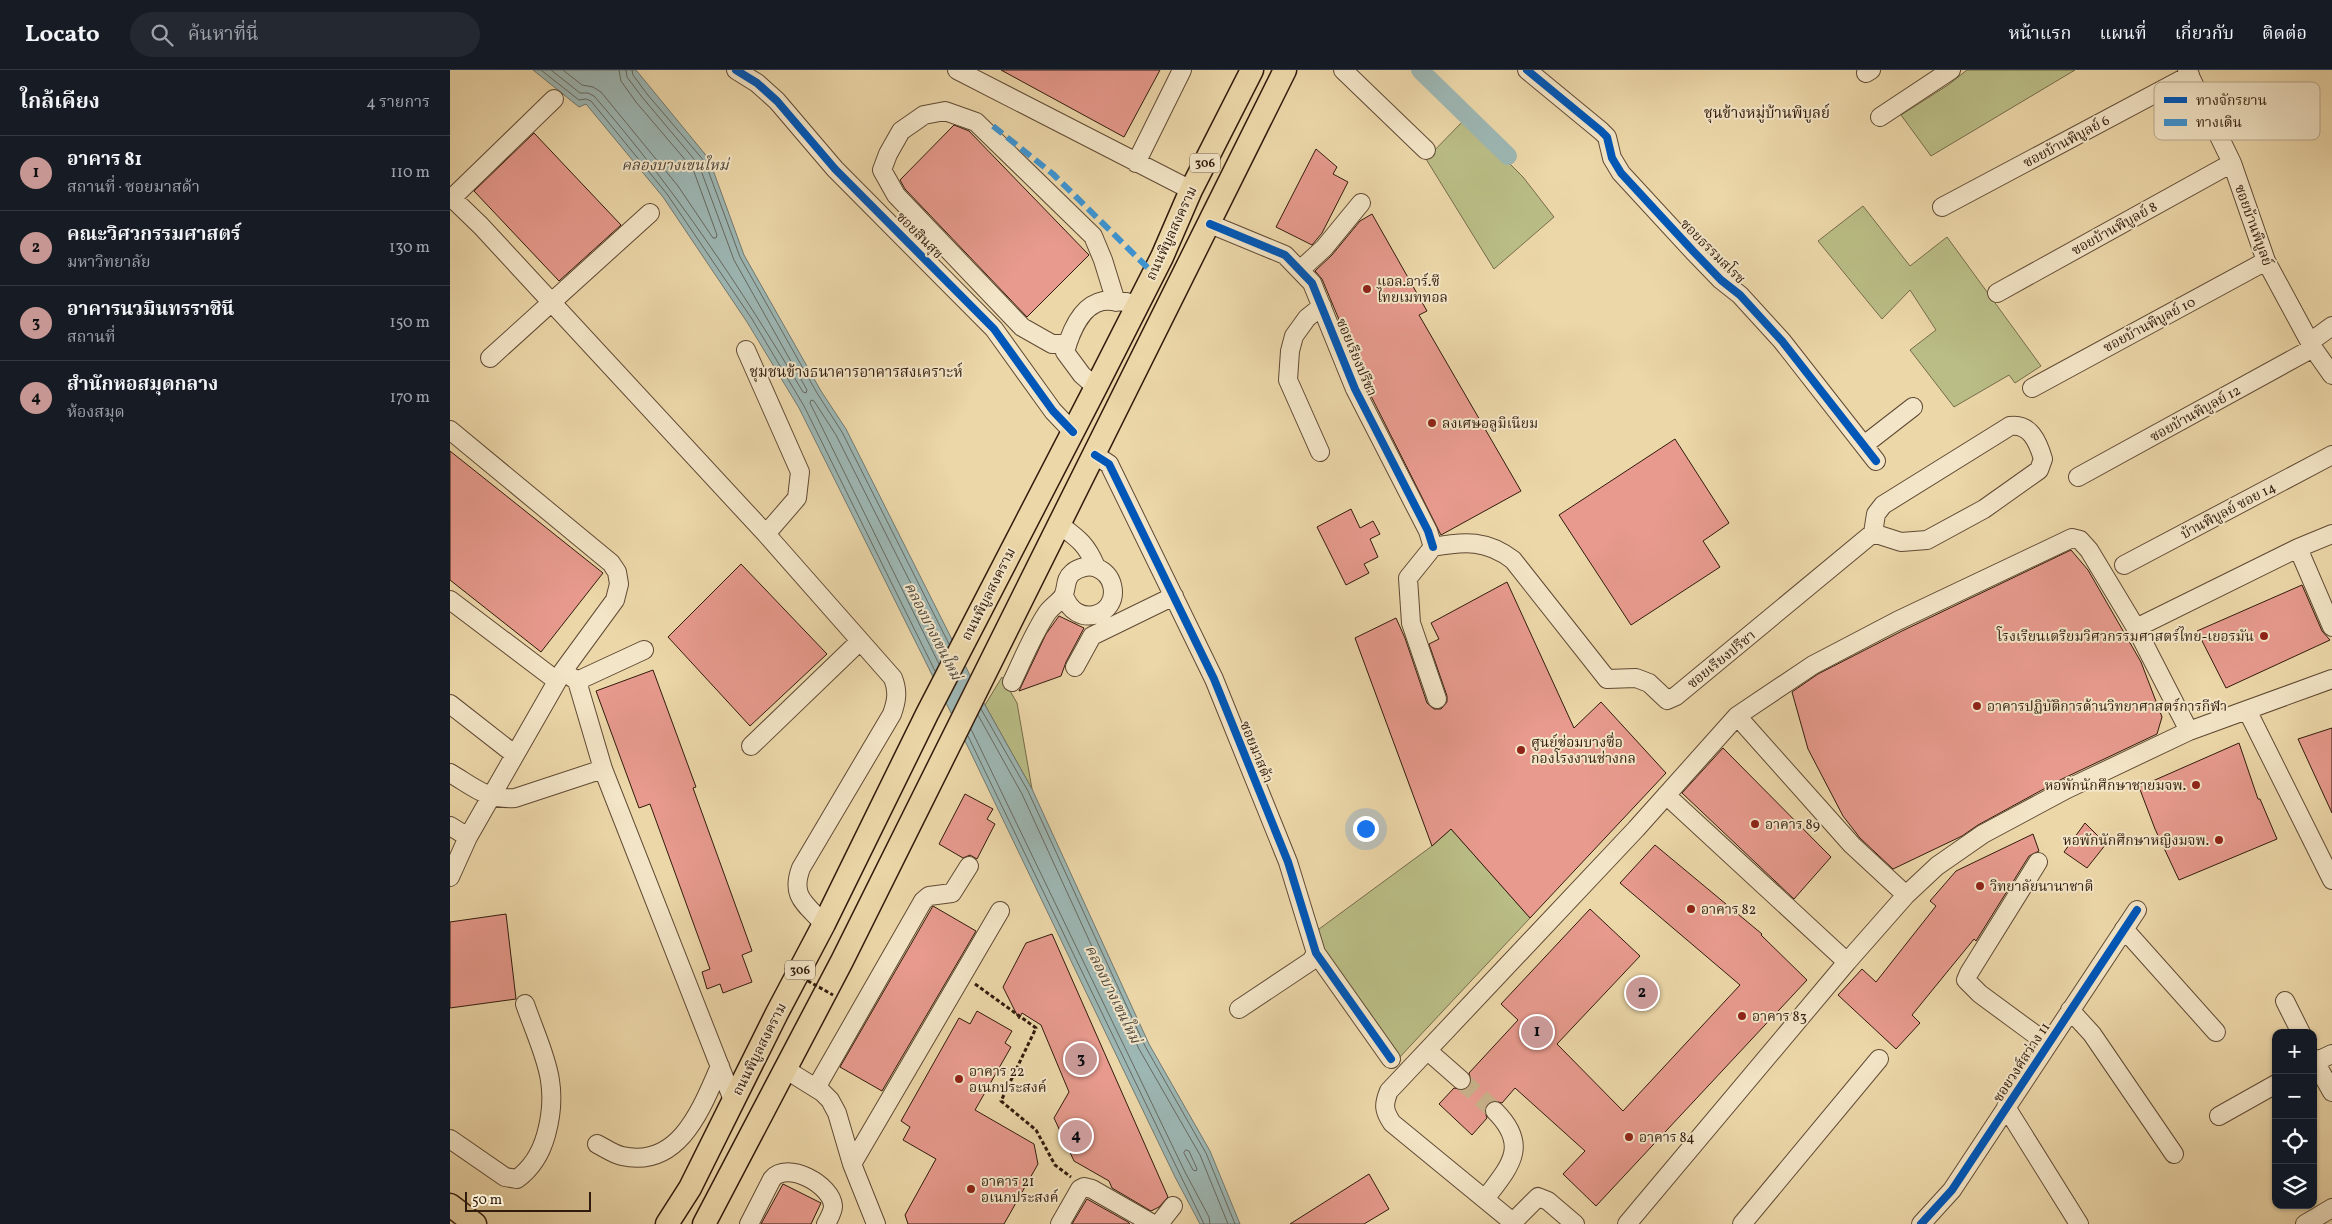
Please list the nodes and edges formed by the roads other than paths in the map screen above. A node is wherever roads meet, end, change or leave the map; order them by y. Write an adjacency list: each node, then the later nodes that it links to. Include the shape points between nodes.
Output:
1 (736, 70): 41 (street, ซอยสินสุข, via 777,101 835,168 994,329 1053,411)
2 (958, 70): 16 (street)
3 (1182, 70): 16 (street)
4 (1343, 70): 15 (street)
5 (1526, 70): 42 (street, ซอยธรรมสโรช, via 1601,130 1621,173 1782,341)
6 (1951, 70): 13 (street)
7 (1249, 71): 18 (main road, ถนนพิบูลสงคราม / 306)
8 (2189, 72): 10 (street, ซอยบ้านพิบูลย์ 6)
9 (1283, 73): 18 (main road, via 1271,76 1267,82 1218,179); 23 (main road, ถนนพิบูลสงคราม / 306)
10 (2171, 82)
11 (2154, 91): 21 (street, ซอยบ้านพิบูลย์ 6)
12 (554, 99): 19 (street)
13 (1880, 117)
14 (2221, 140): 17 (street, ซอยบ้านพิบูลย์)
15 (1426, 150)
16 (1136, 163): 18 (street)
17 (2232, 163): 25 (street, ซอยบ้านพิบูลย์); 27 (street, ซอยบ้านพิบูลย์ 8)
18 (1191, 190): 24 (main road, ถนนพิบูลสงคราม / 306)
19 (451, 199): 28 (street)
20 (1361, 203): 26 (street, via 1324,248)
21 (1942, 207)
22 (650, 214): 28 (street)
23 (1210, 224): 24 (main road, via 1191,224 1172,251); 26 (street, ซอยเรียงปรีชา, via 1284,255); 44 (main road, ถนนพิบูลสงคราม / 306)
24 (1162, 257): 29 (main road, ถนนพิบูลสงคราม / 306)
25 (2266, 261): 33 (street, ซอยบ้านพิบูลย์); 38 (street, ซอยบ้านพิบูลย์ 10)
26 (1300, 270): 30 (street, ซอยเรียงปรีชา, via 1312,283)
27 (1997, 293)
28 (550, 302): 35 (street); 50 (street)
29 (1127, 302): 32 (street, via 1103,301 1090,308 1072,329); 32 (street, via 1093,236 976,122 945,111 924,116 901,131 882,170 896,195 1022,327 1052,344); 37 (main road, ถนนพิบูลสงคราม / 306)
30 (1322, 306): 43 (street, via 1307,318 1294,336 1288,380); 52 (street, ซอยเรียงปรีชา, via 1355,390)
31 (2332, 326): 33 (street, ซอยบ้านพิบูลย์ 12)
32 (1067, 344): 37 (street, via 1065,352)
33 (2311, 345): 36 (street, ซอยบ้านพิบูลย์); 47 (street, ซอยบ้านพิบูลย์ 12)
34 (746, 350): 50 (street, via 800,472 797,498)
35 (490, 358)
36 (2332, 375)
37 (1096, 388): 41 (main road, ถนนพิบูลสงคราม / 306)
38 (2032, 388)
39 (1913, 407): 42 (street)
40 (450, 430): 68 (street, via 611,563 617,572 619,584 615,600)
41 (1073, 432): 91 (main road, ถนนพิบูลสงคราม / 306, via 970,629)
42 (1864, 444): 46 (street, ซอยธรรมสโรช)
43 (1320, 452)
44 (1095, 455): 48 (main road, ถนนพิบูลสงคราม / 306); 58 (street, ซอยมาสด้า, via 1109,464)
45 (2332, 455): 54 (street, บ้านพิบูลย์ ซอย 14)
46 (1876, 461)
47 (2078, 477)
48 (1060, 525): 55 (street, via 1082,541); 109 (main road, ถนนพิบูลสงคราม / 306)
49 (1874, 533): 49 (street, via 1876,514 1883,505 2010,426 2026,428 2040,447 2043,459 2039,470 1984,510 1927,540 1901,542); 52 (street, ซอยเรียงปรีชา, via 1676,696 1667,700 1649,683 1636,678 1607,679 1514,560 1500,550 1472,542)
50 (766, 534): 65 (street)
51 (2332, 534): 53 (street)
52 (1433, 547): 71 (street, via 1408,578 1411,623)
53 (2298, 548): 62 (street); 63 (street)
54 (2124, 565)
55 (1096, 568): 56 (street, via 1109,577); 57 (street, via 1087,566 1072,573)
56 (1113, 592): 60 (street, via 1123,606); 61 (street, via 1106,608)
57 (1064, 595): 61 (street, via 1071,608); 70 (street, via 1046,614)
58 (1174, 596): 60 (street); 93 (street, ซอยมาสด้า, via 1211,672 1288,862)
59 (450, 600): 68 (street)
60 (1137, 613): 64 (street)
61 (1084, 616): 64 (street, via 1091,620)
62 (2332, 627)
63 (2136, 628): 74 (street, via 2089,550 2080,540 2072,538 1897,621 1814,665); 75 (street)
64 (1092, 636): 67 (street)
65 (860, 641): 76 (street); 91 (street, via 893,678 897,700 796,880 797,892)
66 (644, 650): 68 (street)
67 (1075, 667)
68 (566, 678): 77 (street); 78 (street)
69 (2332, 679): 73 (street)
70 (1012, 682)
71 (1437, 699)
72 (450, 704): 77 (street)
73 (2246, 710): 75 (street); 87 (street)
74 (1737, 716): 80 (street); 88 (street, via 1852,845)
75 (2189, 731): 88 (street, via 2067,789 1984,834 1943,861)
76 (751, 746)
77 (514, 754): 81 (street)
78 (603, 769): 81 (street, via 515,798); 107 (street)
79 (450, 773): 81 (street)
80 (1666, 795): 94 (street); 102 (street)
81 (490, 797): 83 (street)
82 (450, 826): 83 (street)
83 (468, 837): 86 (street)
84 (2038, 862): 101 (street, via 1966,980)
85 (969, 866): 112 (street, via 952,894 929,896 923,900)
86 (450, 877)
87 (2332, 880)
88 (1906, 895): 94 (street)
89 (2137, 910): 92 (street, ซอยวงศ์สว่าง 11)
90 (1000, 911): 121 (street)
91 (824, 924): 114 (main road, ถนนพิบูลสงคราม / 306)
92 (2124, 929): 98 (street, ซอยวงศ์สว่าง 11); 100 (street)
93 (1316, 954): 97 (street, via 1311,961); 104 (street, ซอยมาสด้า)
94 (1847, 962): 137 (street)
95 (2285, 1001): 99 (street)
96 (524, 1004): 118 (street, via 553,1090 552,1114 543,1143 529,1170 517,1179 505,1177)
97 (1239, 1009)
98 (2070, 1010): 101 (street, ซอยวงศ์สว่าง 11); 120 (street, via 2092,1034)
99 (2299, 1029)
100 (2216, 1032)
101 (2048, 1044): 115 (street, ซอยวงศ์สว่าง 11)
102 (1428, 1051): 110 (street); 122 (street, via 1389,1091 1384,1103 1385,1113 1392,1123)
103 (2332, 1054): 106 (street)
104 (1391, 1059)
105 (1879, 1059): 138 (street)
106 (2317, 1060)
107 (720, 1066): 114 (street); 119 (street, via 698,1114 681,1138 670,1147 637,1158 620,1156)
108 (2317, 1066): 113 (street)
109 (785, 1069): 112 (street); 129 (main road, ถนนพิบูลสงคราม / 306)
110 (1460, 1080)
111 (2272, 1086): 117 (street)
112 (816, 1088): 121 (street, via 830,1100 837,1113)
113 (2332, 1092)
114 (733, 1100): 128 (main road, ถนนพิบูลสงคราม / 306, via 690,1188)
115 (2006, 1107): 139 (street, ซอยวงศ์สว่าง 11, via 1952,1190); 140 (street, ซอยวงศ์สว่าง 11)
116 (1495, 1111): 122 (street, via 1508,1123 1515,1148 1508,1169)
117 (2220, 1116)
118 (450, 1139)
119 (597, 1144)
120 (2174, 1154)
121 (852, 1164): 132 (street)
122 (1485, 1199): 126 (street)
123 (450, 1205): 127 (main road)
124 (1173, 1206): 135 (street)
125 (2332, 1208): 141 (street)
126 (1514, 1223): 136 (street, via 1538,1197 1548,1201)
127 (475, 1224)
128 (667, 1224)
129 (704, 1224)
130 (749, 1224): 131 (street, via 772,1179 776,1173 784,1171 806,1177 824,1187 833,1204)
131 (826, 1224)
132 (876, 1224)
133 (1060, 1224): 134 (street, via 1084,1187)
134 (1152, 1224)
135 (1159, 1224)
136 (1574, 1224)
137 (1627, 1224)
138 (1742, 1224)
139 (1921, 1224)
140 (2079, 1224)
141 (2305, 1224)

